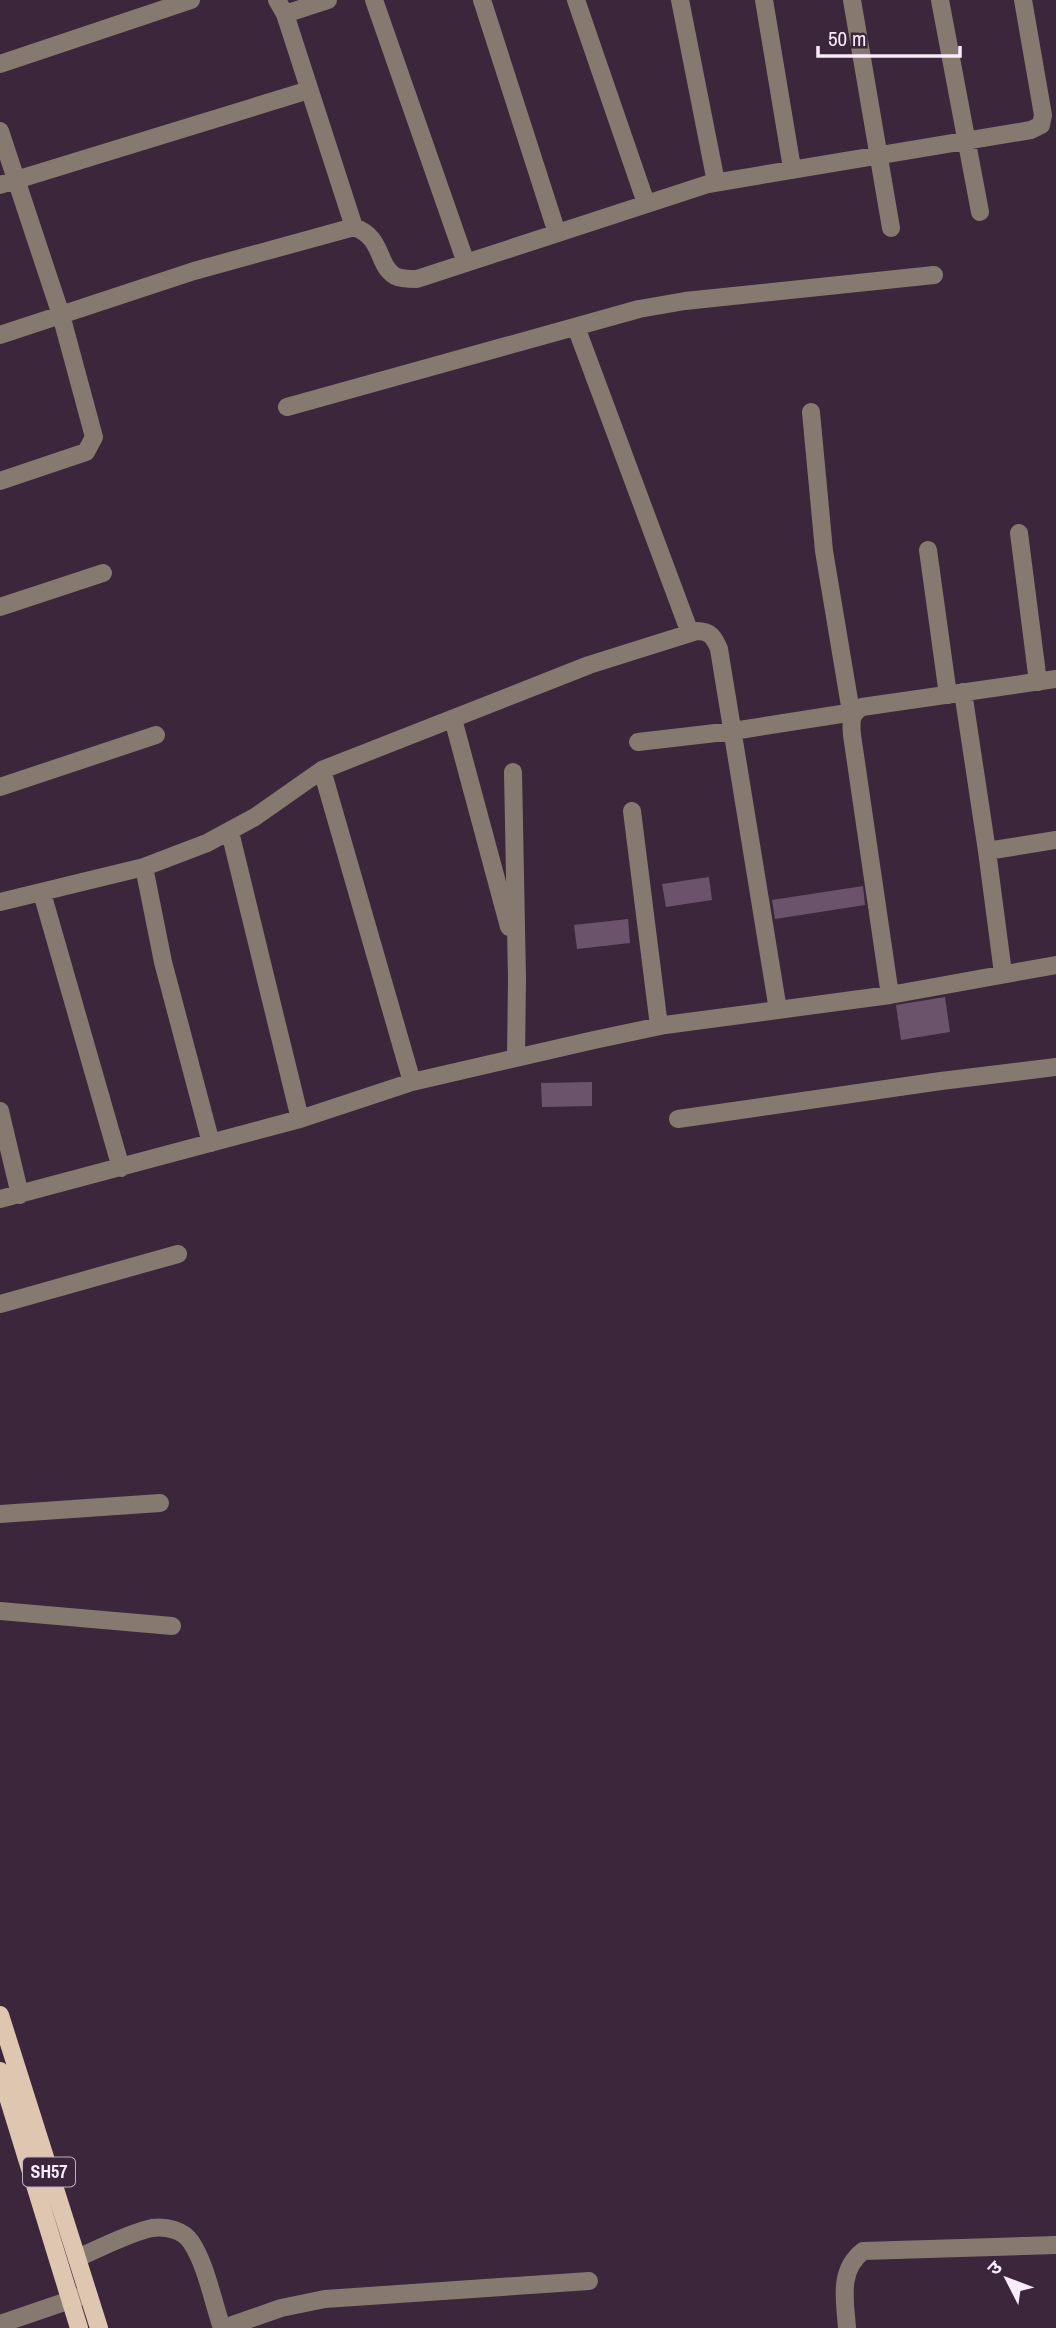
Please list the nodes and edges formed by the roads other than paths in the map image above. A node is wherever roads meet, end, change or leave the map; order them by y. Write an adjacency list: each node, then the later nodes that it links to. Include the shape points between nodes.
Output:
1 (191, 0): 12 (street)
2 (328, 0): 11 (street)
3 (374, 0): 25 (street)
4 (482, 0): 24 (street)
5 (576, 0): 20 (street)
6 (680, 0): 18 (street)
7 (764, 0): 17 (street)
8 (852, 0): 16 (street)
9 (940, 0): 15 (street)
10 (1023, 0): 15 (street, via 1041,125)
11 (281, 7): 13 (street)
12 (0, 64)
13 (309, 90): 19 (street); 22 (street)
14 (0, 131): 19 (street)
15 (966, 142): 16 (street); 21 (street)
16 (877, 155): 17 (street); 23 (street)
17 (792, 168): 18 (street)
18 (716, 182): 20 (street)
19 (8, 183): 27 (street)
20 (646, 203): 24 (street)
21 (980, 212)
22 (354, 227): 25 (street, via 377,244 396,276 417,279); 27 (street, via 194,271)
23 (891, 228)
24 (557, 233): 25 (street)
25 (466, 263)
26 (934, 275): 28 (street, via 685,301)
27 (61, 315): 29 (street); 32 (street, via 94,437 86,452)
28 (576, 327): 30 (street); 37 (street)
29 (0, 335)
30 (287, 407)
31 (811, 412): 40 (street, via 824,551)
32 (0, 481)
33 (1019, 533): 38 (street)
34 (928, 550): 39 (street)
35 (103, 573): 36 (street)
36 (0, 607)
37 (690, 633): 41 (street, via 589,665); 42 (street, via 705,631 716,641)
38 (1047, 681): 39 (street)
39 (955, 694): 40 (street); 51 (street)
40 (853, 712): 42 (street); 58 (street, via 852,735)
41 (453, 719): 45 (street); 55 (street)
42 (733, 731): 44 (street); 59 (street)
43 (156, 735): 47 (street)
44 (638, 742)
45 (322, 770): 49 (street); 63 (street)
46 (513, 772): 55 (street)
47 (0, 787)
48 (632, 811): 60 (street)
49 (230, 832): 52 (street); 65 (street)
50 (1056, 840): 51 (street)
51 (988, 851): 57 (street)
52 (144, 867): 53 (street); 67 (street, via 163,962)
53 (42, 893): 54 (street); 68 (street)
54 (0, 902)
55 (517, 957): 61 (street)
56 (1056, 965): 57 (street)
57 (1003, 974): 58 (street)
58 (890, 995): 59 (street)
59 (778, 1010): 60 (street)
60 (659, 1026): 61 (street)
61 (516, 1058): 63 (street)
62 (1056, 1067): 66 (street)
63 (412, 1082): 65 (street)
64 (0, 1111): 69 (street)
65 (300, 1119): 67 (street)
66 (678, 1119)
67 (211, 1143): 68 (street)
68 (121, 1168): 69 (street)
69 (20, 1195): 70 (street)
70 (0, 1199)
71 (178, 1254): 72 (street)
72 (0, 1304)
73 (160, 1503): 74 (street)
74 (0, 1514)
75 (0, 1611): 76 (street)
76 (172, 1626)
77 (0, 2015): 78 (main road, SH57)
78 (3, 2038): 81 (main road, SH57)
79 (0, 2071): 84 (main road, SH57)
80 (1056, 2245): 89 (street, via 863,2251 851,2260 846,2273)
81 (77, 2258): 83 (main road, SH57); 88 (street, via 152,2228 181,2233 199,2259)
82 (589, 2281): 88 (street, via 325,2299)
83 (88, 2294): 84 (street); 87 (main road, SH57)
84 (70, 2300): 85 (street); 86 (main road, SH57)
85 (0, 2324)
86 (79, 2328)
87 (99, 2328)
88 (223, 2328)
89 (846, 2328)

